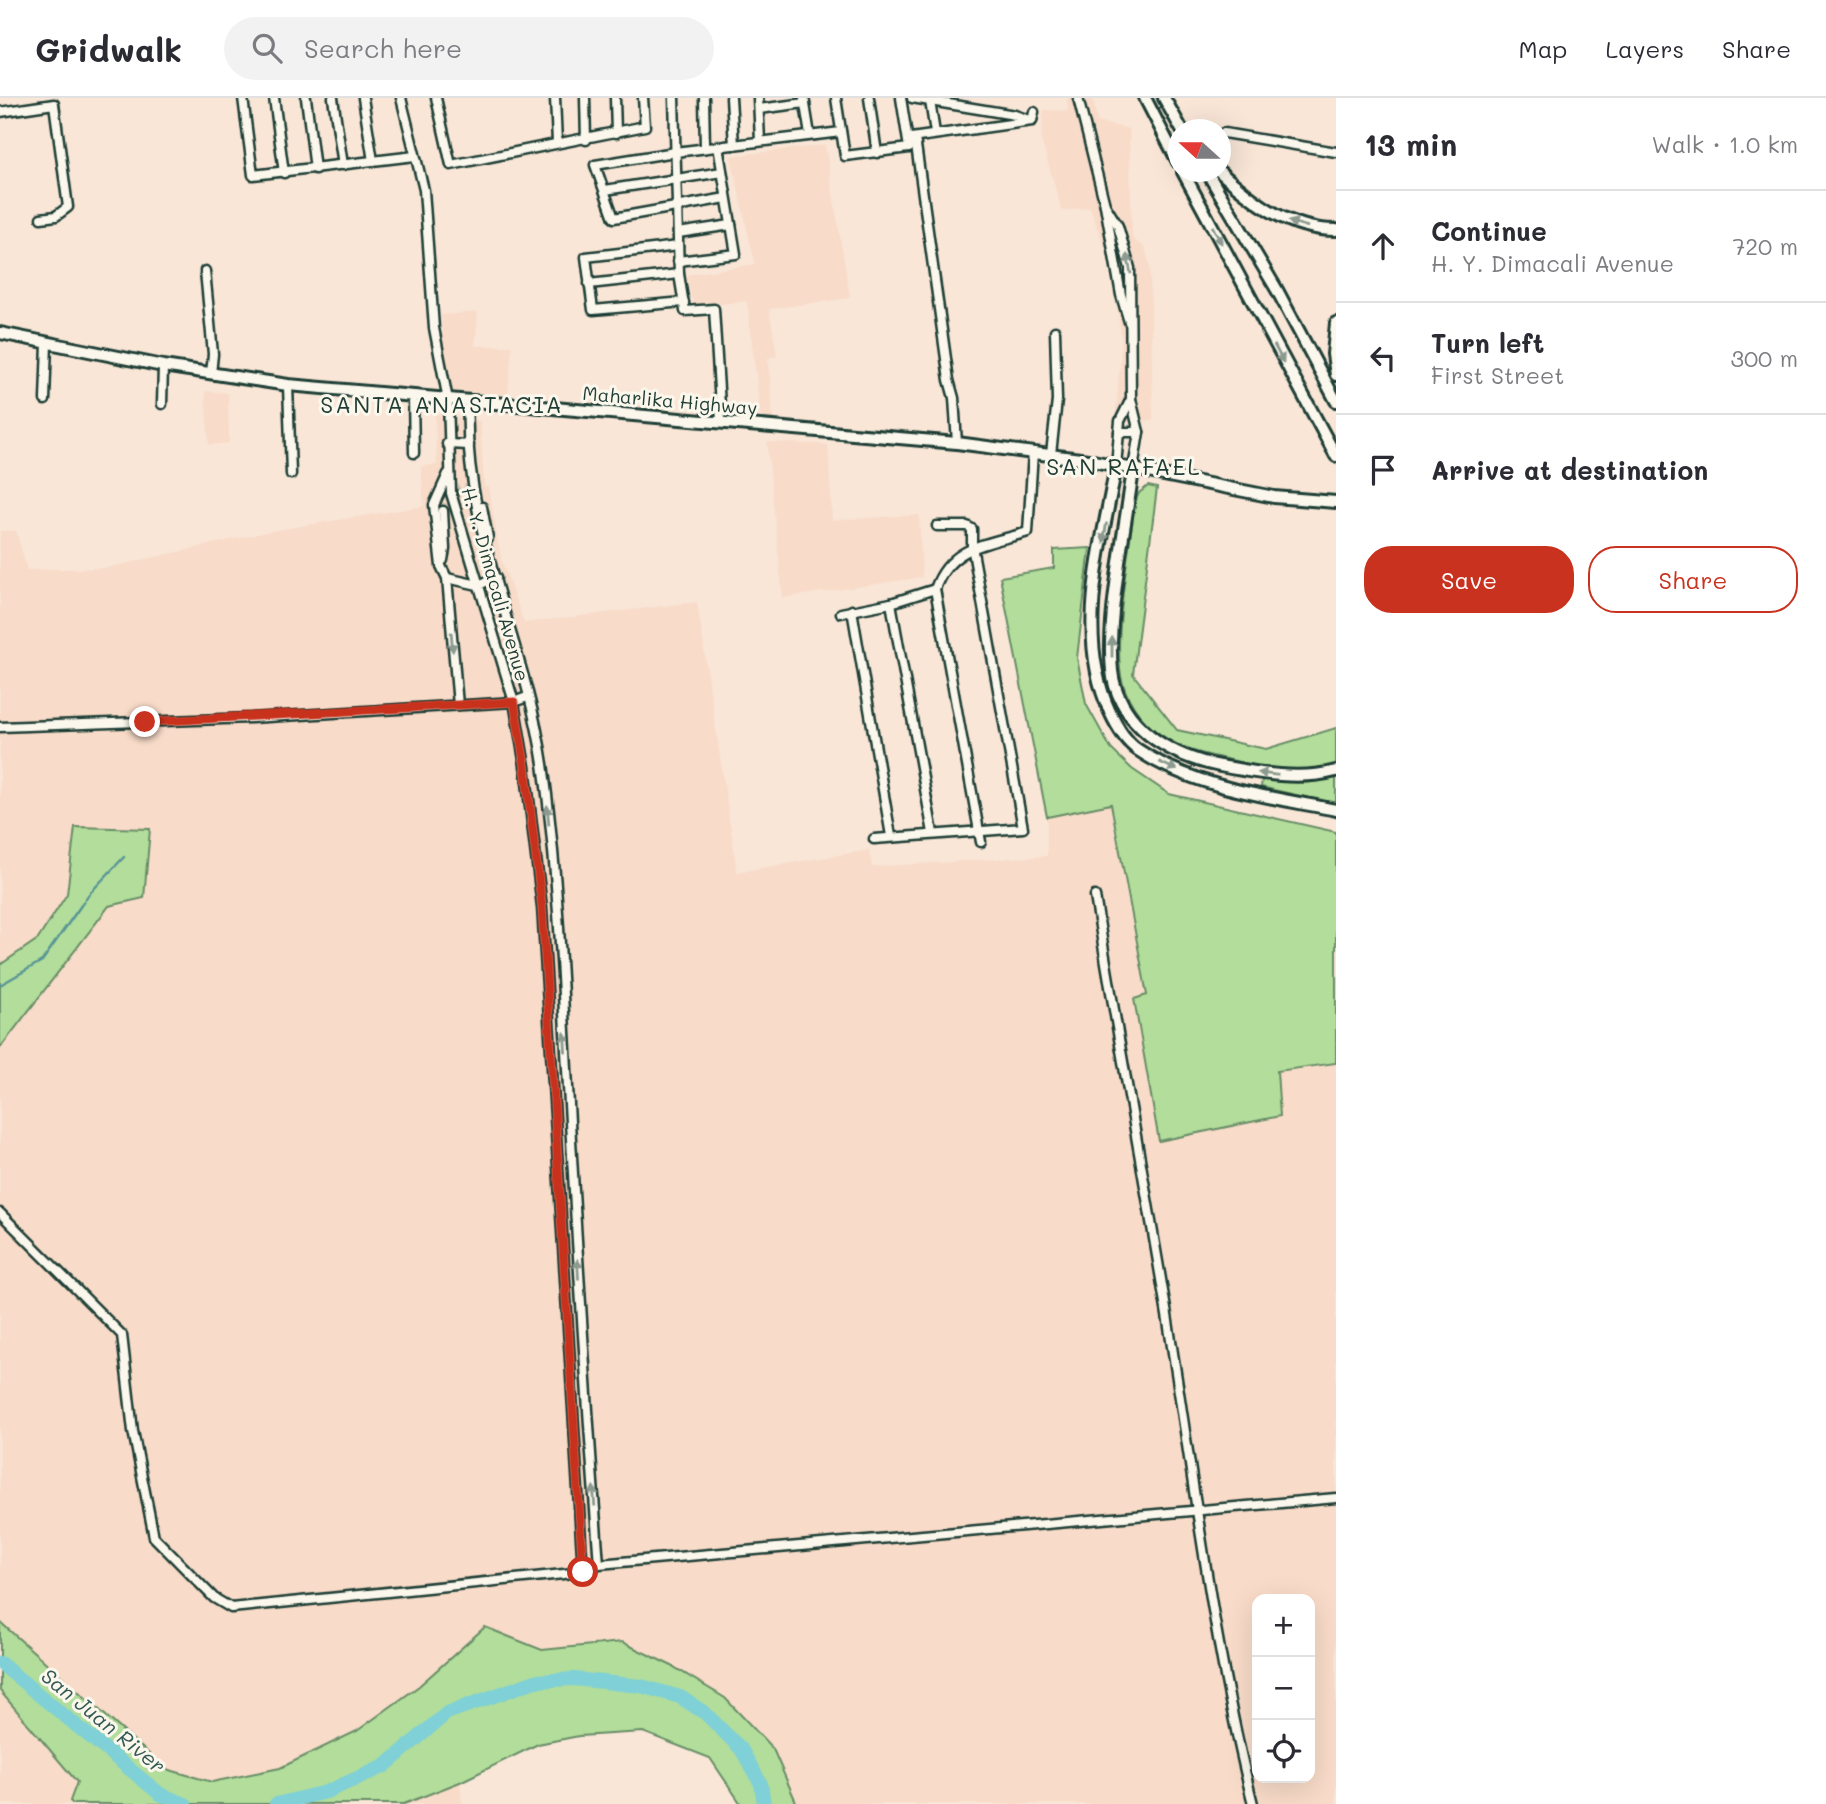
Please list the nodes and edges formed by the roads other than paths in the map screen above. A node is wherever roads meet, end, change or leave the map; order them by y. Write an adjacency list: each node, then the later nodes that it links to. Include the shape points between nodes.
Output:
1 (243, 98): 53 (street, via 253,175)
2 (274, 98): 53 (street)
3 (306, 98): 51 (street)
4 (333, 98): 50 (street)
5 (363, 98): 49 (street)
6 (401, 98): 48 (street, H. Y. Dimacali Avenue)
7 (436, 98): 41 (street, via 451,166)
8 (555, 98): 41 (street)
9 (584, 98): 38 (street)
10 (615, 98): 33 (street)
11 (643, 98): 33 (street, via 645,126)
12 (674, 98): 45 (street)
13 (704, 98): 44 (street)
14 (732, 98): 42 (street)
15 (758, 98): 25 (street)
16 (836, 98): 32 (street)
17 (869, 98): 46 (street)
18 (901, 98): 37 (street)
19 (912, 98): 24 (street)
20 (1078, 98): 60 (street)
21 (1145, 98): 40 (highway)
22 (1164, 98): 29 (highway)
23 (804, 101): 25 (street); 36 (street)
24 (930, 101): 26 (street); 34 (street)
25 (759, 108): 39 (street)
26 (984, 110): 30 (street); 31 (street)
27 (1034, 112): 30 (street)
28 (0, 113): 62 (street, via 54,104 68,207 56,216)
29 (1176, 119)
30 (1032, 121): 31 (street)
31 (988, 128): 34 (street)
32 (841, 132): 36 (street); 46 (street, via 845,156)
33 (616, 133): 38 (street)
34 (935, 133): 37 (street)
35 (1231, 134): 47 (street)
36 (810, 135): 39 (street)
37 (911, 138): 46 (street, via 909,148); 91 (street, via 954,398)
38 (586, 140): 41 (street)
39 (760, 141): 42 (street)
40 (1168, 142)
41 (557, 143)
42 (734, 145): 43 (street)
43 (718, 146): 44 (street); 52 (street)
44 (705, 148): 45 (street)
45 (675, 152): 54 (street); 58 (street, via 595,165)
46 (877, 152)
47 (1336, 152)
48 (415, 156): 49 (street); 84 (street, H. Y. Dimacali Avenue, via 424,190 434,328)
49 (373, 161): 50 (street)
50 (342, 165): 51 (street)
51 (314, 169): 53 (street)
52 (722, 172): 54 (street); 59 (street)
53 (285, 173)
54 (676, 178): 58 (street); 61 (street)
55 (1231, 181): 64 (highway, one-way to 55, via 1283,219)
56 (1188, 182): 97 (highway, one-way to 97)
57 (1213, 182): 85 (highway)
58 (605, 190): 61 (street, via 614,218)
59 (726, 198): 61 (street); 63 (street)
60 (1105, 205): 73 (street); 73 (street, one-way to 60, via 1130,268 1118,226)
61 (677, 206): 65 (street)
62 (41, 218)
63 (731, 225): 65 (street); 67 (street, via 736,254)
64 (1336, 230)
65 (678, 233): 66 (street)
66 (678, 246): 67 (street); 70 (street, via 586,257)
67 (678, 261): 69 (street)
68 (205, 271): 78 (street)
69 (679, 274): 70 (street); 71 (street)
70 (589, 284): 71 (street, via 593,310)
71 (684, 302): 88 (street, via 685,311 714,309)
72 (1336, 323): 79 (highway)
73 (1131, 328): 82 (street)
74 (1055, 331): 96 (street, via 1057,400)
75 (0, 333): 76 (highway, Maharlika Highway)
76 (47, 343): 77 (highway, Maharlika Highway); 83 (street)
77 (163, 366): 78 (highway, Maharlika Highway); 87 (street)
78 (211, 374): 80 (highway, Maharlika Highway)
79 (1336, 375)
80 (288, 385): 81 (highway, Maharlika Highway); 101 (street)
81 (412, 397): 84 (highway, Maharlika Highway); 94 (street)
82 (1131, 399): 89 (street); 90 (street)
83 (45, 400)
84 (448, 400): 86 (highway, Maharlika Highway); 92 (street, H. Y. Dimacali Avenue)
85 (1336, 401)
86 (468, 402): 88 (highway, Maharlika Highway); 93 (street, H. Y. Dimacali Avenue)
87 (162, 404)
88 (721, 422): 91 (highway, Maharlika Highway)
89 (1119, 432): 90 (street); 98 (street)
90 (1139, 432): 99 (street)
91 (957, 443): 95 (highway, Maharlika Highway)
92 (447, 444): 93 (street); 100 (street, H. Y. Dimacali Avenue)
93 (469, 445): 107 (street, H. Y. Dimacali Avenue, via 475,510)
94 (414, 453)
95 (1033, 453): 96 (highway, Maharlika Highway); 106 (street, via 1028,532)
96 (1051, 454): 98 (highway, Maharlika Highway)
97 (1336, 456)
98 (1116, 466): 99 (highway, Maharlika Highway); 121 (highway, one-way to 121, via 1094,601 1092,650 1099,688 1116,724 1135,748 1191,777)
99 (1133, 469): 102 (highway, Maharlika Highway, via 1274,497); 120 (highway, one-way to 99, via 1282,775 1205,763 1170,751 1147,734 1127,710 1114,685 1111,649)
100 (449, 472): 108 (street, via 434,505); 111 (street, H. Y. Dimacali Avenue)
101 (290, 474)
102 (1336, 502)
103 (482, 507): 107 (street)
104 (443, 511): 108 (street)
105 (937, 526): 106 (street, via 967,526 972,530)
106 (972, 546): 112 (street, via 940,577); 122 (street, via 1023,828)
107 (489, 558): 110 (street, H. Y. Dimacali Avenue)
108 (441, 566): 109 (street)
109 (447, 578): 111 (street); 118 (street, one-way to 118)
110 (496, 578): 111 (street); 116 (street, H. Y. Dimacali Avenue)
111 (478, 585): 117 (street, H. Y. Dimacali Avenue)
112 (935, 589): 113 (street); 122 (street)
113 (891, 603): 114 (street); 123 (street)
114 (852, 610): 115 (street); 124 (street)
115 (841, 613)
116 (527, 697): 117 (street); 128 (street, H. Y. Dimacali Avenue, one-way to 116, via 543,762)
117 (514, 702): 118 (street); 129 (street, H. Y. Dimacali Avenue)
118 (457, 705): 119 (street)
119 (0, 727)
120 (1336, 771)
121 (1336, 810)
122 (980, 831): 123 (street); 126 (street)
123 (933, 834): 124 (street)
124 (891, 836): 125 (street)
125 (874, 839)
126 (981, 842)
127 (1095, 896): 132 (street)
128 (557, 906): 129 (street); 133 (street, H. Y. Dimacali Avenue, one-way to 128)
129 (542, 907): 134 (street, H. Y. Dimacali Avenue)
130 (0, 1213): 134 (street, via 122,1335 133,1431 154,1537 223,1605 240,1607)
131 (1336, 1497): 132 (street)
132 (1196, 1511): 133 (street); 135 (street)
133 (599, 1564): 134 (street)
134 (583, 1572)
135 (1253, 1804)

